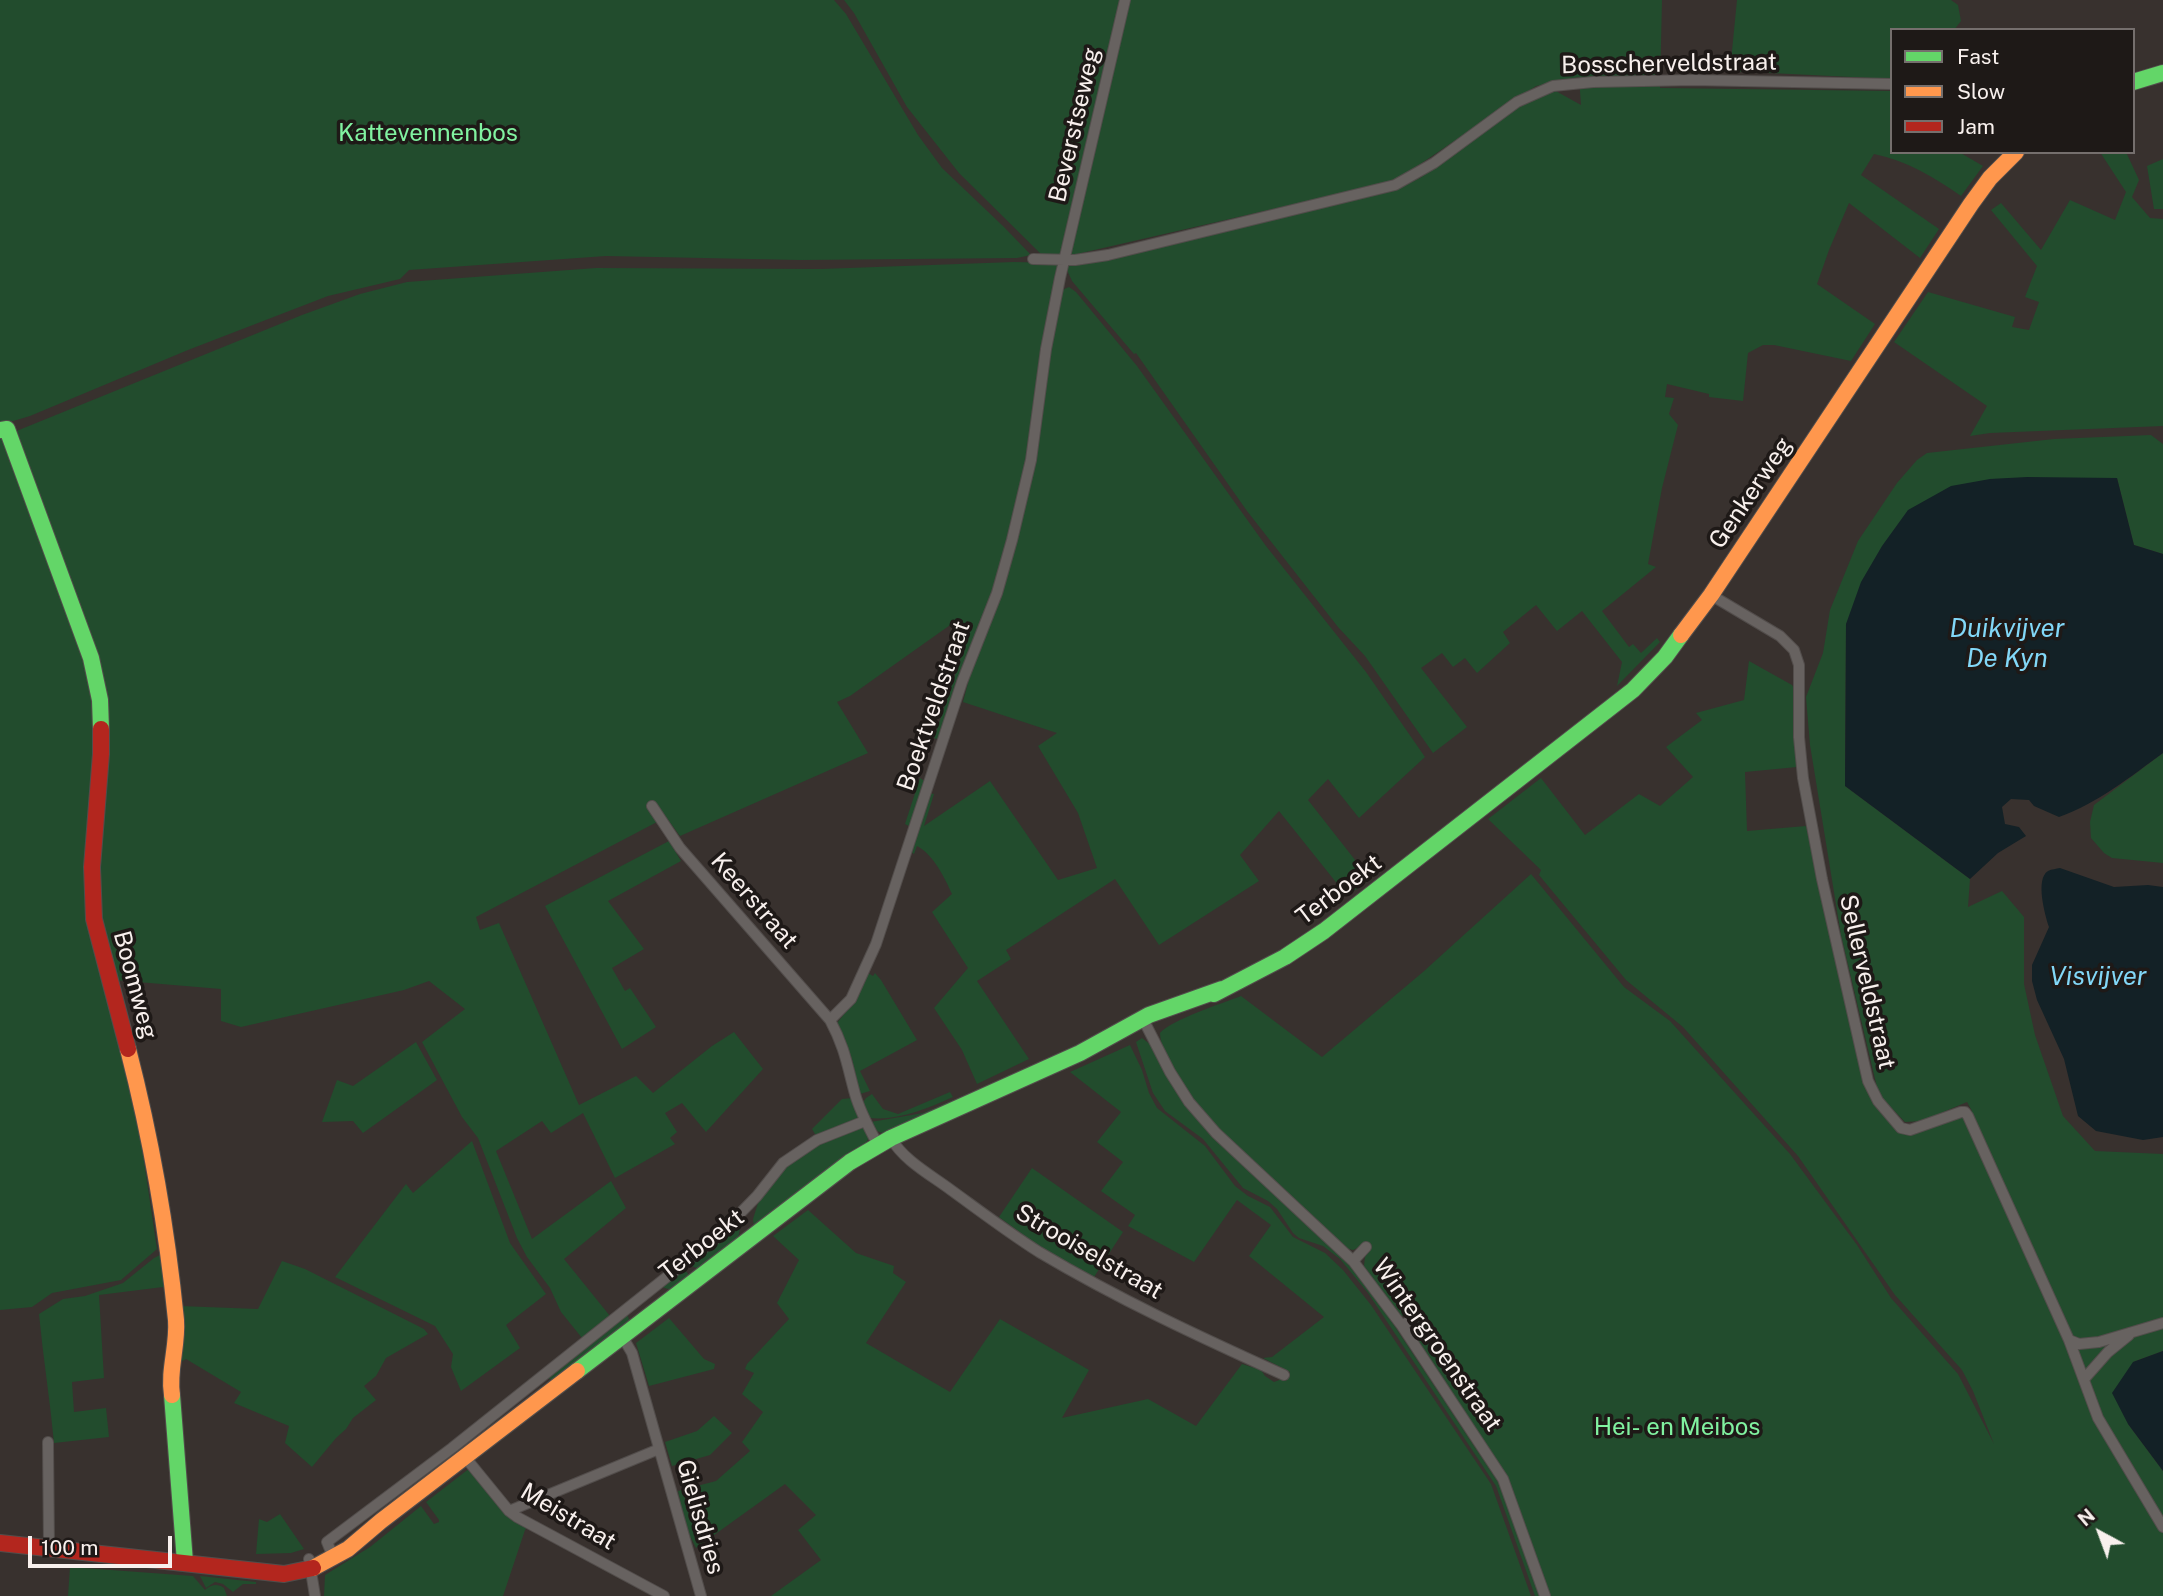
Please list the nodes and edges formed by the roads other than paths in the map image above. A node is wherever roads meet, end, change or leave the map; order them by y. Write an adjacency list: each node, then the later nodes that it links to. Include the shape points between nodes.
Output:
1 (1125, 0): 6 (street, Beverstseweg)
2 (2163, 73): 3 (main road)
3 (2135, 81)
4 (1890, 84): 6 (street, Bosscherveldstraat, via 1693,80 1553,86 1517,102 1434,163 1395,185 1108,255)
5 (2014, 154): 9 (main road, Genkerweg, via 1971,204)
6 (1065, 258): 7 (street, Bosscherveldstraat); 12 (street, Boektveldstraat, via 1045,349 1031,460 997,593 962,682 876,944 851,999)
7 (1033, 259)
8 (4, 429): 34 (main road, Boomweg, via 91,658 100,699 94,919 140,1096 167,1240 176,1325 170,1381)
9 (1716, 598): 11 (main road, Genkerweg, via 1649,675); 23 (street, Sellerveldstraat, via 1780,636 1794,650 1799,666 1803,779 1872,1091 1901,1128 1965,1112)
10 (652, 806): 12 (street, Keerstraat, via 680,848)
11 (1475, 814): 13 (main road, Terboekt, via 1301,947 1200,1003)
12 (830, 1020): 14 (street, via 843,1044)
13 (1146, 1023): 15 (main road, Terboekt, via 1109,1045 1080,1053); 17 (street, Wintergroenstraat, via 1189,1102)
14 (865, 1121): 15 (street); 33 (street, Terboekt, via 817,1140 783,1163 717,1237 327,1542)
15 (885, 1141): 22 (main road, Terboekt, via 824,1180); 24 (street, Strooiselstraat, via 1038,1251 1177,1327)
16 (1366, 1247): 17 (street)
17 (1353, 1261): 20 (street, Wintergroenstraat)
18 (1417, 1316): 20 (street)
19 (2163, 1323): 21 (street)
20 (1402, 1326): 39 (street, Wintergroenstraat, via 1503,1479)
21 (2134, 1331): 23 (street, via 2080,1345); 25 (street)
22 (622, 1336): 27 (street, Gielisdries, via 632,1353); 28 (main road, Terboekt)
23 (2069, 1340): 25 (street, Sellerveldstraat)
24 (1284, 1375)
25 (2085, 1378): 30 (street, Sellerveldstraat, via 2098,1418)
26 (48, 1442): 32 (street)
27 (659, 1449): 29 (street, Gielisdries); 38 (street, Gielisdries)
28 (465, 1457): 29 (street, Meistraat); 33 (main road, Terboekt, via 358,1542)
29 (509, 1511): 37 (street, Meistraat)
30 (2163, 1527)
31 (0, 1543): 32 (main road, Terboekt)
32 (49, 1548): 34 (main road, Terboekt)
33 (332, 1554): 35 (main road, Terboekt)
34 (186, 1562): 35 (main road, Terboekt, via 284,1574)
35 (310, 1564): 36 (street)
36 (315, 1596)
37 (664, 1596)
38 (701, 1596)
39 (1545, 1596)

